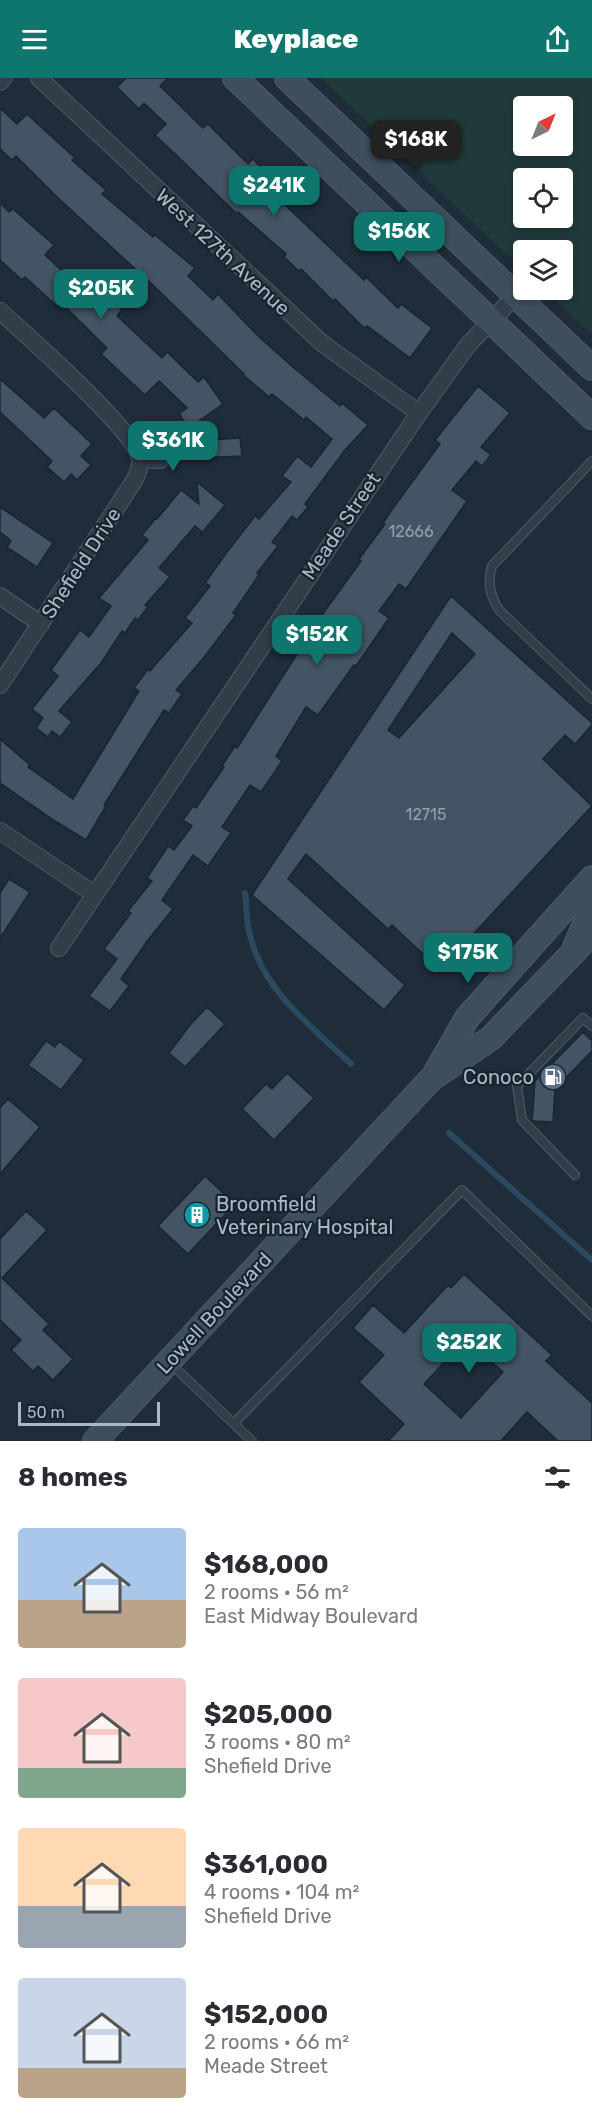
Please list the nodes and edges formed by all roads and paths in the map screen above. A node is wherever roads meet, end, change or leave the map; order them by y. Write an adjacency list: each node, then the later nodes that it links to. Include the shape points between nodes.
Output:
1 (4, 78): 5 (street)
2 (39, 78): 12 (street, West 127th Avenue, via 323,344)
3 (235, 78): 10 (main road)
4 (287, 78): 6 (main road)
5 (0, 82)
6 (513, 292)
7 (513, 298): 10 (street, Meade Street)
8 (521, 300): 11 (main road)
9 (0, 311): 14 (street, via 116,420)
10 (491, 321): 12 (street, Meade Street, via 468,345); 13 (main road)
11 (592, 368)
12 (419, 413): 23 (street, Meade Street)
13 (592, 417)
14 (140, 459): 15 (street); 18 (street, Shefield Drive, via 134,482)
15 (159, 460)
16 (592, 461): 20 (lane, via 492,566 489,576 490,594 498,610)
17 (0, 596): 18 (street)
18 (41, 624): 19 (street, Shefield Drive)
19 (0, 685)
20 (592, 699)
21 (0, 831): 23 (street)
22 (592, 878): 29 (main road, Lowell Boulevard, via 466,1018)
23 (94, 894): 26 (street, Meade Street)
24 (592, 908): 27 (main road)
25 (592, 933): 27 (main road, Lowell Boulevard)
26 (59, 948)
27 (572, 955): 29 (main road, Lowell Boulevard, via 491,1038)
28 (592, 1026): 30 (lane, via 583,1018 517,1086 522,1120)
29 (431, 1079): 32 (main road, Lowell Boulevard)
30 (575, 1175)
31 (592, 1316): 33 (lane, via 462,1190)
32 (168, 1362): 33 (lane); 34 (main road, Lowell Boulevard)
33 (234, 1423): 35 (lane)
34 (95, 1441)
35 (252, 1441)

